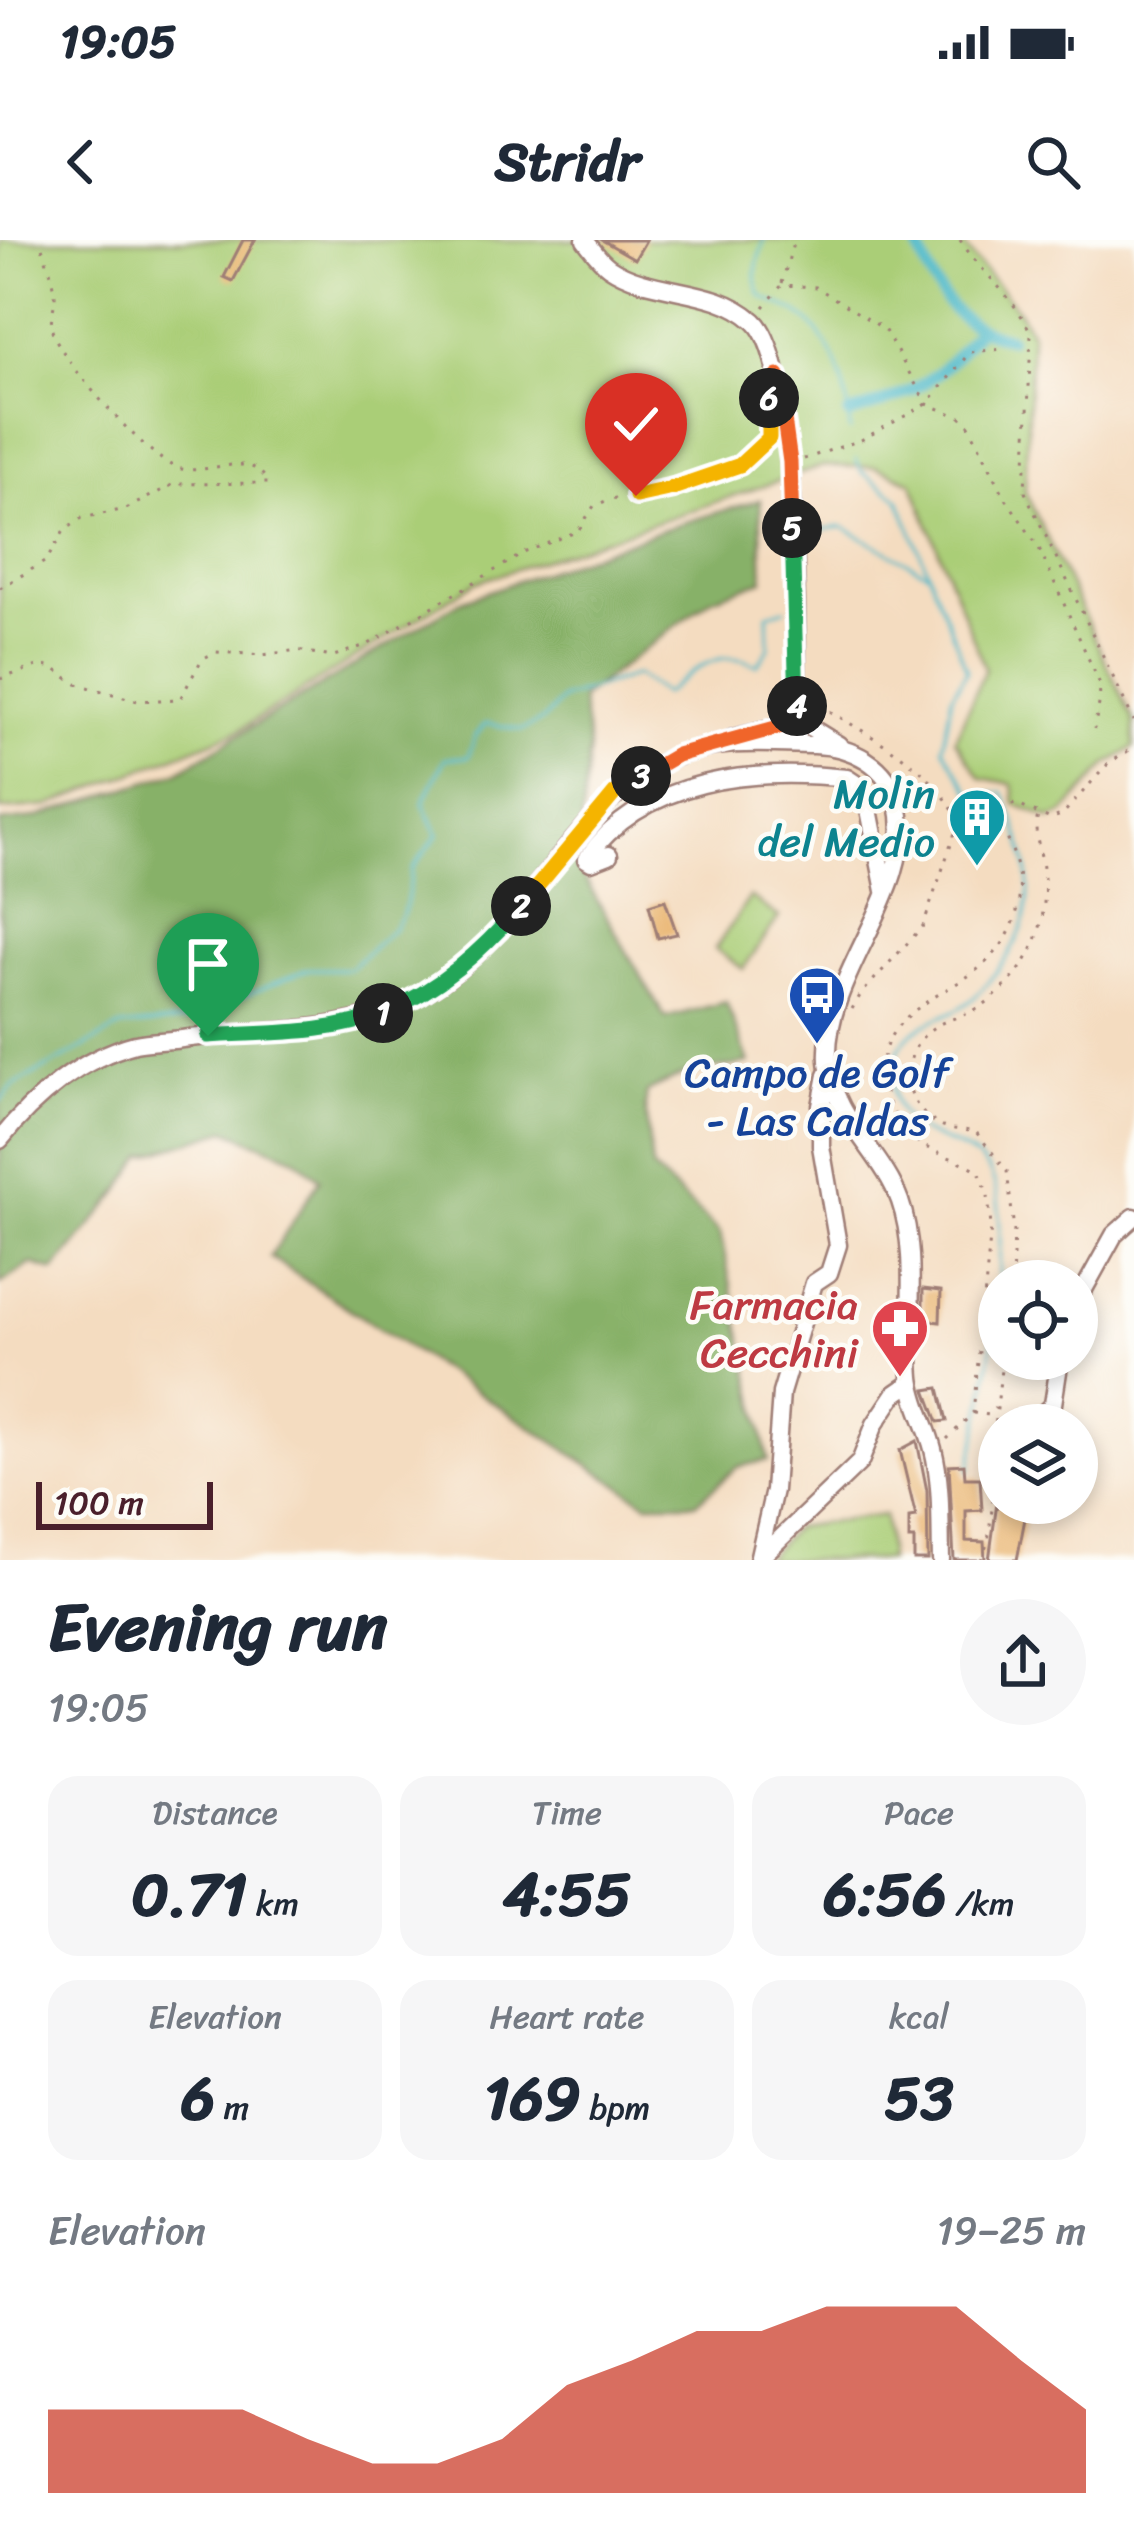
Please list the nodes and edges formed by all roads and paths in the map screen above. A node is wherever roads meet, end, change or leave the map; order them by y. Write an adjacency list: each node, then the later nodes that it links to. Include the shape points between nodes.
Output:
1 (40, 240): 11 (path, via 56,292 53,335 114,414 173,467 242,464 268,483 174,484 126,509 82,518 64,531 52,556)
2 (585, 240): 10 (street, via 623,275 713,299 754,321 776,366)
3 (794, 240): 5 (path)
4 (960, 240): 14 (path, via 1031,334 1025,492)
5 (782, 285): 6 (path); 8 (path, via 816,287 884,328)
6 (764, 308)
7 (1003, 350): 8 (path, via 970,352)
8 (927, 404): 10 (path, via 861,440); 15 (path, via 966,419 1039,548 1099,682)
9 (769, 407): 12 (path, via 769,438 740,465 594,506 578,531 526,551 340,655 216,652 202,659 180,699 138,700 40,665)
10 (790, 462): 13 (street)
11 (0, 588)
12 (0, 679)
13 (801, 704): 16 (street); 17 (street, via 813,729); 18 (street, via 779,727); 22 (path, via 926,773)
14 (1134, 721)
15 (1094, 728)
16 (798, 744): 17 (street); 18 (street)
17 (841, 746): 24 (street, via 887,780 898,807)
18 (710, 747): 27 (street, via 677,755 615,793 492,939 405,1004 363,1022 134,1045 67,1076)
19 (1134, 747): 21 (path, via 1063,814)
20 (991, 812): 21 (path, via 1015,804); 22 (path); 33 (path, via 1012,842 1018,870 1018,911 1007,938 898,1025 880,1070 909,1136 979,1171 988,1195)
21 (1038, 816): 29 (path, via 1044,914 1032,950 987,1002 926,1033 907,1067 908,1087 927,1115 976,1132 1007,1171)
22 (959, 822): 25 (path, via 923,926)
23 (609, 855): 24 (street, via 586,859 634,809 688,788 755,777 847,778 867,800)
24 (886, 891): 26 (street, via 838,992 827,1033)
25 (850, 1012)
26 (829, 1070): 32 (street, via 906,1223); 35 (street, via 821,1146 838,1245 829,1273 814,1283 781,1393 774,1490)
27 (0, 1140)
28 (1134, 1217): 30 (street)
29 (1013, 1260)
30 (1098, 1264)
31 (999, 1380): 33 (path, via 996,1406)
32 (911, 1383): 34 (street); 35 (street, via 875,1424 860,1462)
33 (973, 1413): 34 (path, via 952,1437)
34 (932, 1444): 36 (street)
35 (758, 1560)
36 (940, 1560)

